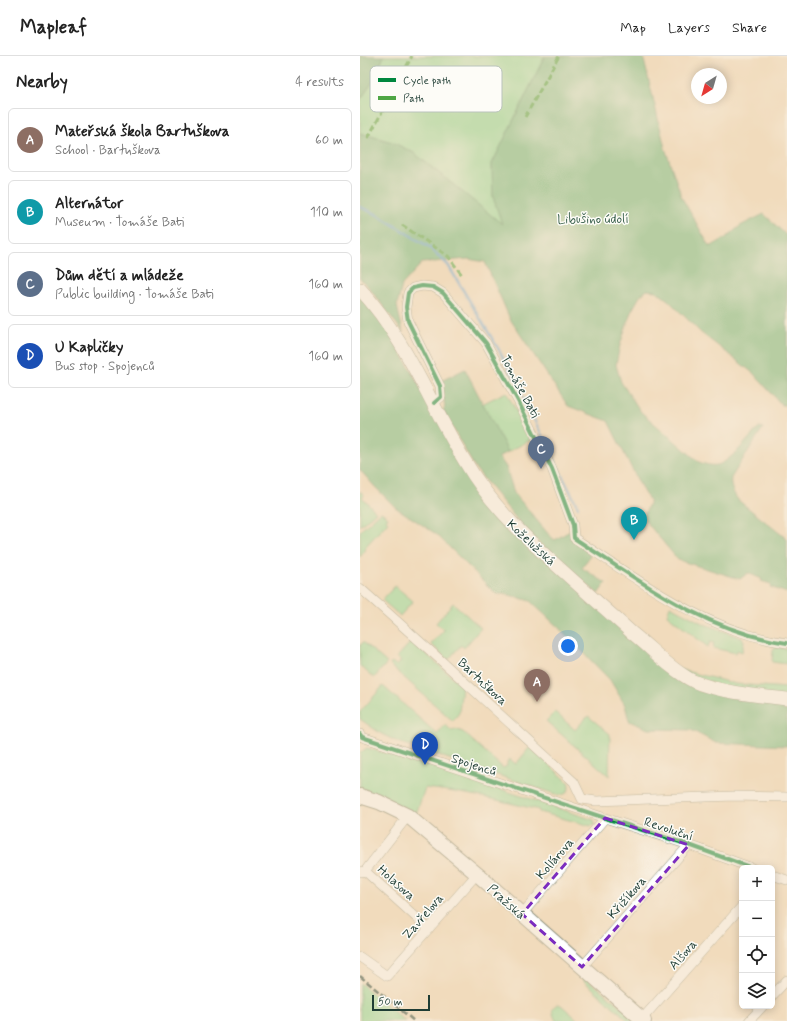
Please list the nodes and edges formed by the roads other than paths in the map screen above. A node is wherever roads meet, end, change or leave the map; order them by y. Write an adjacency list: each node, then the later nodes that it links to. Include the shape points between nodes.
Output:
1 (360, 289): 2 (main road, Koželužská, via 397,336)
2 (434, 403): 4 (street, Tomáše Bati, via 441,398 440,386 408,321 406,307 408,293 413,288 422,286 433,287 443,293 486,343 552,469 573,525 574,538 667,599 718,626); 5 (main road, Koželužská, via 472,473 506,517 555,564 676,670 693,681 726,690)
3 (360, 588): 9 (street, Bartuškova, via 574,782)
4 (787, 644)
5 (787, 699)
6 (361, 739): 10 (street, Spojenců)
7 (360, 796): 11 (main road, Pražská)
8 (787, 797): 9 (street, via 734,796 596,801)
9 (582, 799): 10 (street)
10 (579, 809): 12 (street, Revoluční)
11 (408, 816): 15 (street); 16 (main road, Pražská)
12 (605, 818): 13 (street, Revoluční); 20 (street, Kollárova)
13 (689, 845): 14 (street, Revoluční); 23 (street, Křižíkova)
14 (744, 865)
15 (362, 872): 21 (street, Holasova)
16 (477, 874): 20 (main road, Pražská); 21 (street, Zavřelova)
17 (775, 876): 18 (street)
18 (787, 880)
19 (739, 909): 27 (street, Alšova)
20 (522, 914): 23 (main road, Pražská)
21 (429, 928): 22 (street, Zavřelova, via 387,976)
22 (360, 957)
23 (582, 967): 27 (main road, Pražská)
24 (787, 980): 25 (street)
25 (775, 993)
26 (760, 1009): 28 (street)
27 (643, 1020)
28 (749, 1021)

